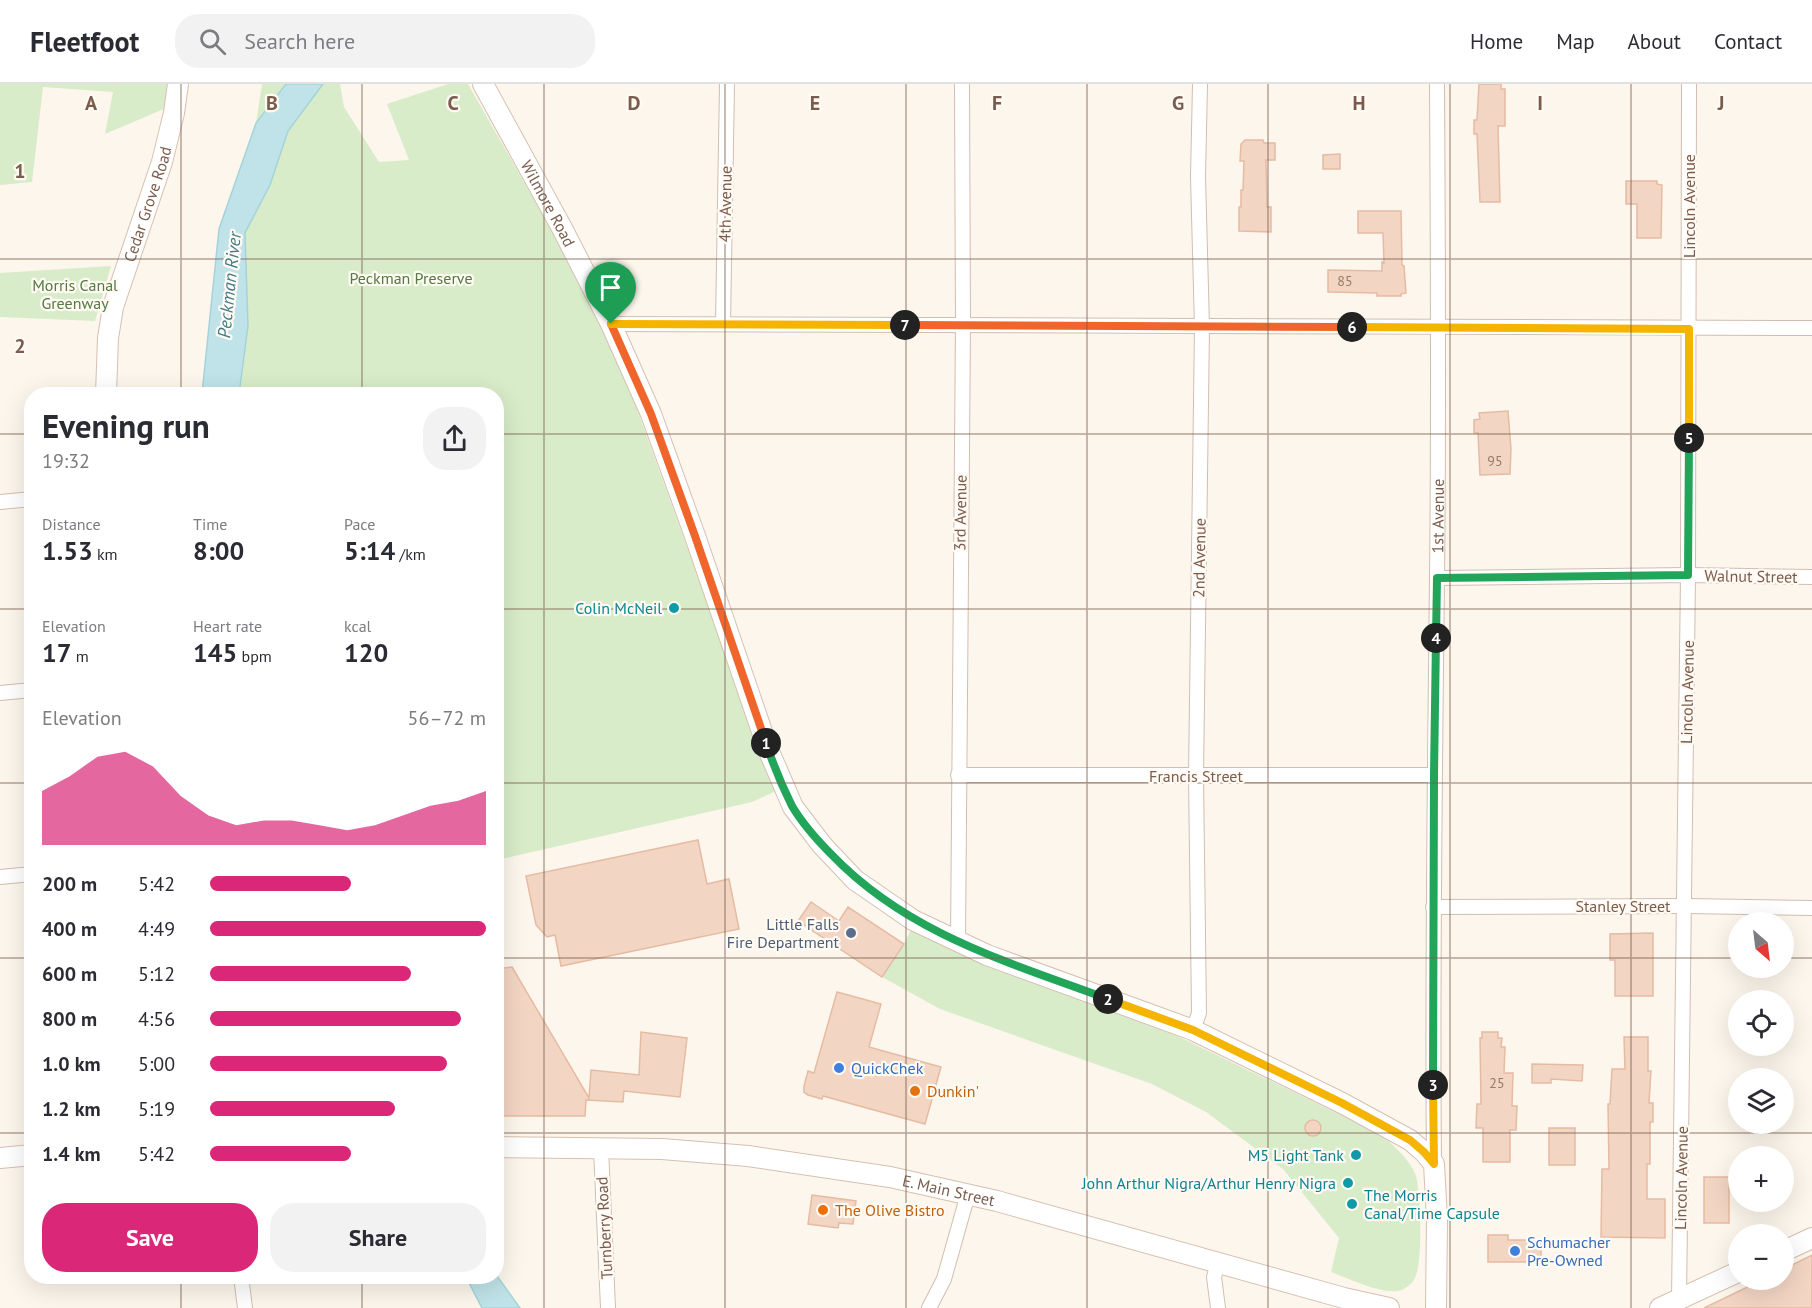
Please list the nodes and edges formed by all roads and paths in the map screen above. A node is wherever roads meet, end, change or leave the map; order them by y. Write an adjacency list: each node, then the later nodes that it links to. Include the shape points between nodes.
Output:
1 (178, 84): 15 (street, Cedar Grove Road, via 162,162 113,307)
2 (483, 84): 8 (street, Wilmore Road)
3 (727, 84): 9 (street, 4th Avenue)
4 (962, 84): 10 (street, 3rd Avenue)
5 (1200, 84): 11 (street, 2nd Avenue)
6 (1437, 84): 12 (street, 1st Avenue)
7 (1689, 84): 14 (street, Lincoln Avenue)
8 (611, 324): 9 (street); 31 (street, Wilmore Road, via 651,414 768,749 793,807 855,880 913,920)
9 (723, 324): 10 (street)
10 (963, 325): 11 (street); 23 (street, 3rd Avenue)
11 (1202, 327): 12 (street); 25 (street, 2nd Avenue)
12 (1438, 327): 14 (street); 20 (street, 1st Avenue)
13 (1812, 328): 14 (street)
14 (1689, 329): 18 (street, Lincoln Avenue)
15 (106, 387)
16 (24, 500): 17 (street)
17 (0, 502)
18 (1688, 575): 19 (street, Walnut Street); 20 (street, Walnut Street); 28 (street, Lincoln Avenue)
19 (1812, 577)
20 (1437, 578): 24 (street, 1st Avenue)
21 (24, 691): 22 (street)
22 (0, 693)
23 (958, 775): 25 (street, Francis Street); 31 (street, 3rd Avenue)
24 (1434, 775): 25 (street, Francis Street); 29 (street, 1st Avenue)
25 (1196, 776): 32 (street, 2nd Avenue, via 1199,1012)
26 (24, 875): 27 (street)
27 (0, 877)
28 (1685, 906): 29 (street, Stanley Street); 30 (street, Stanley Street); 44 (street, Lincoln Avenue)
29 (1433, 907): 37 (street, 1st Avenue)
30 (1812, 908)
31 (958, 942): 32 (street, Wilmore Road)
32 (1193, 1030): 37 (street, Wilmore Road, via 1400,1133)
33 (504, 1147): 34 (street, E. Main Street)
34 (601, 1148): 38 (street, E. Main Street, via 748,1156 883,1175); 46 (street, Turnberry Road)
35 (24, 1156): 36 (street)
36 (0, 1158)
37 (1434, 1164): 50 (street, 1st Avenue)
38 (968, 1194): 41 (street, E. Main Street); 47 (street, via 945,1279)
39 (1812, 1238): 40 (street)
40 (1794, 1246)
41 (1218, 1263): 48 (street, via 1214,1277); 49 (street, E. Main Street)
42 (1728, 1277): 44 (street)
43 (242, 1284): 45 (street)
44 (1679, 1300): 51 (street)
45 (245, 1308)
46 (608, 1308)
47 (929, 1308)
48 (1218, 1308)
49 (1389, 1308)
50 (1436, 1308)
51 (1660, 1308)

